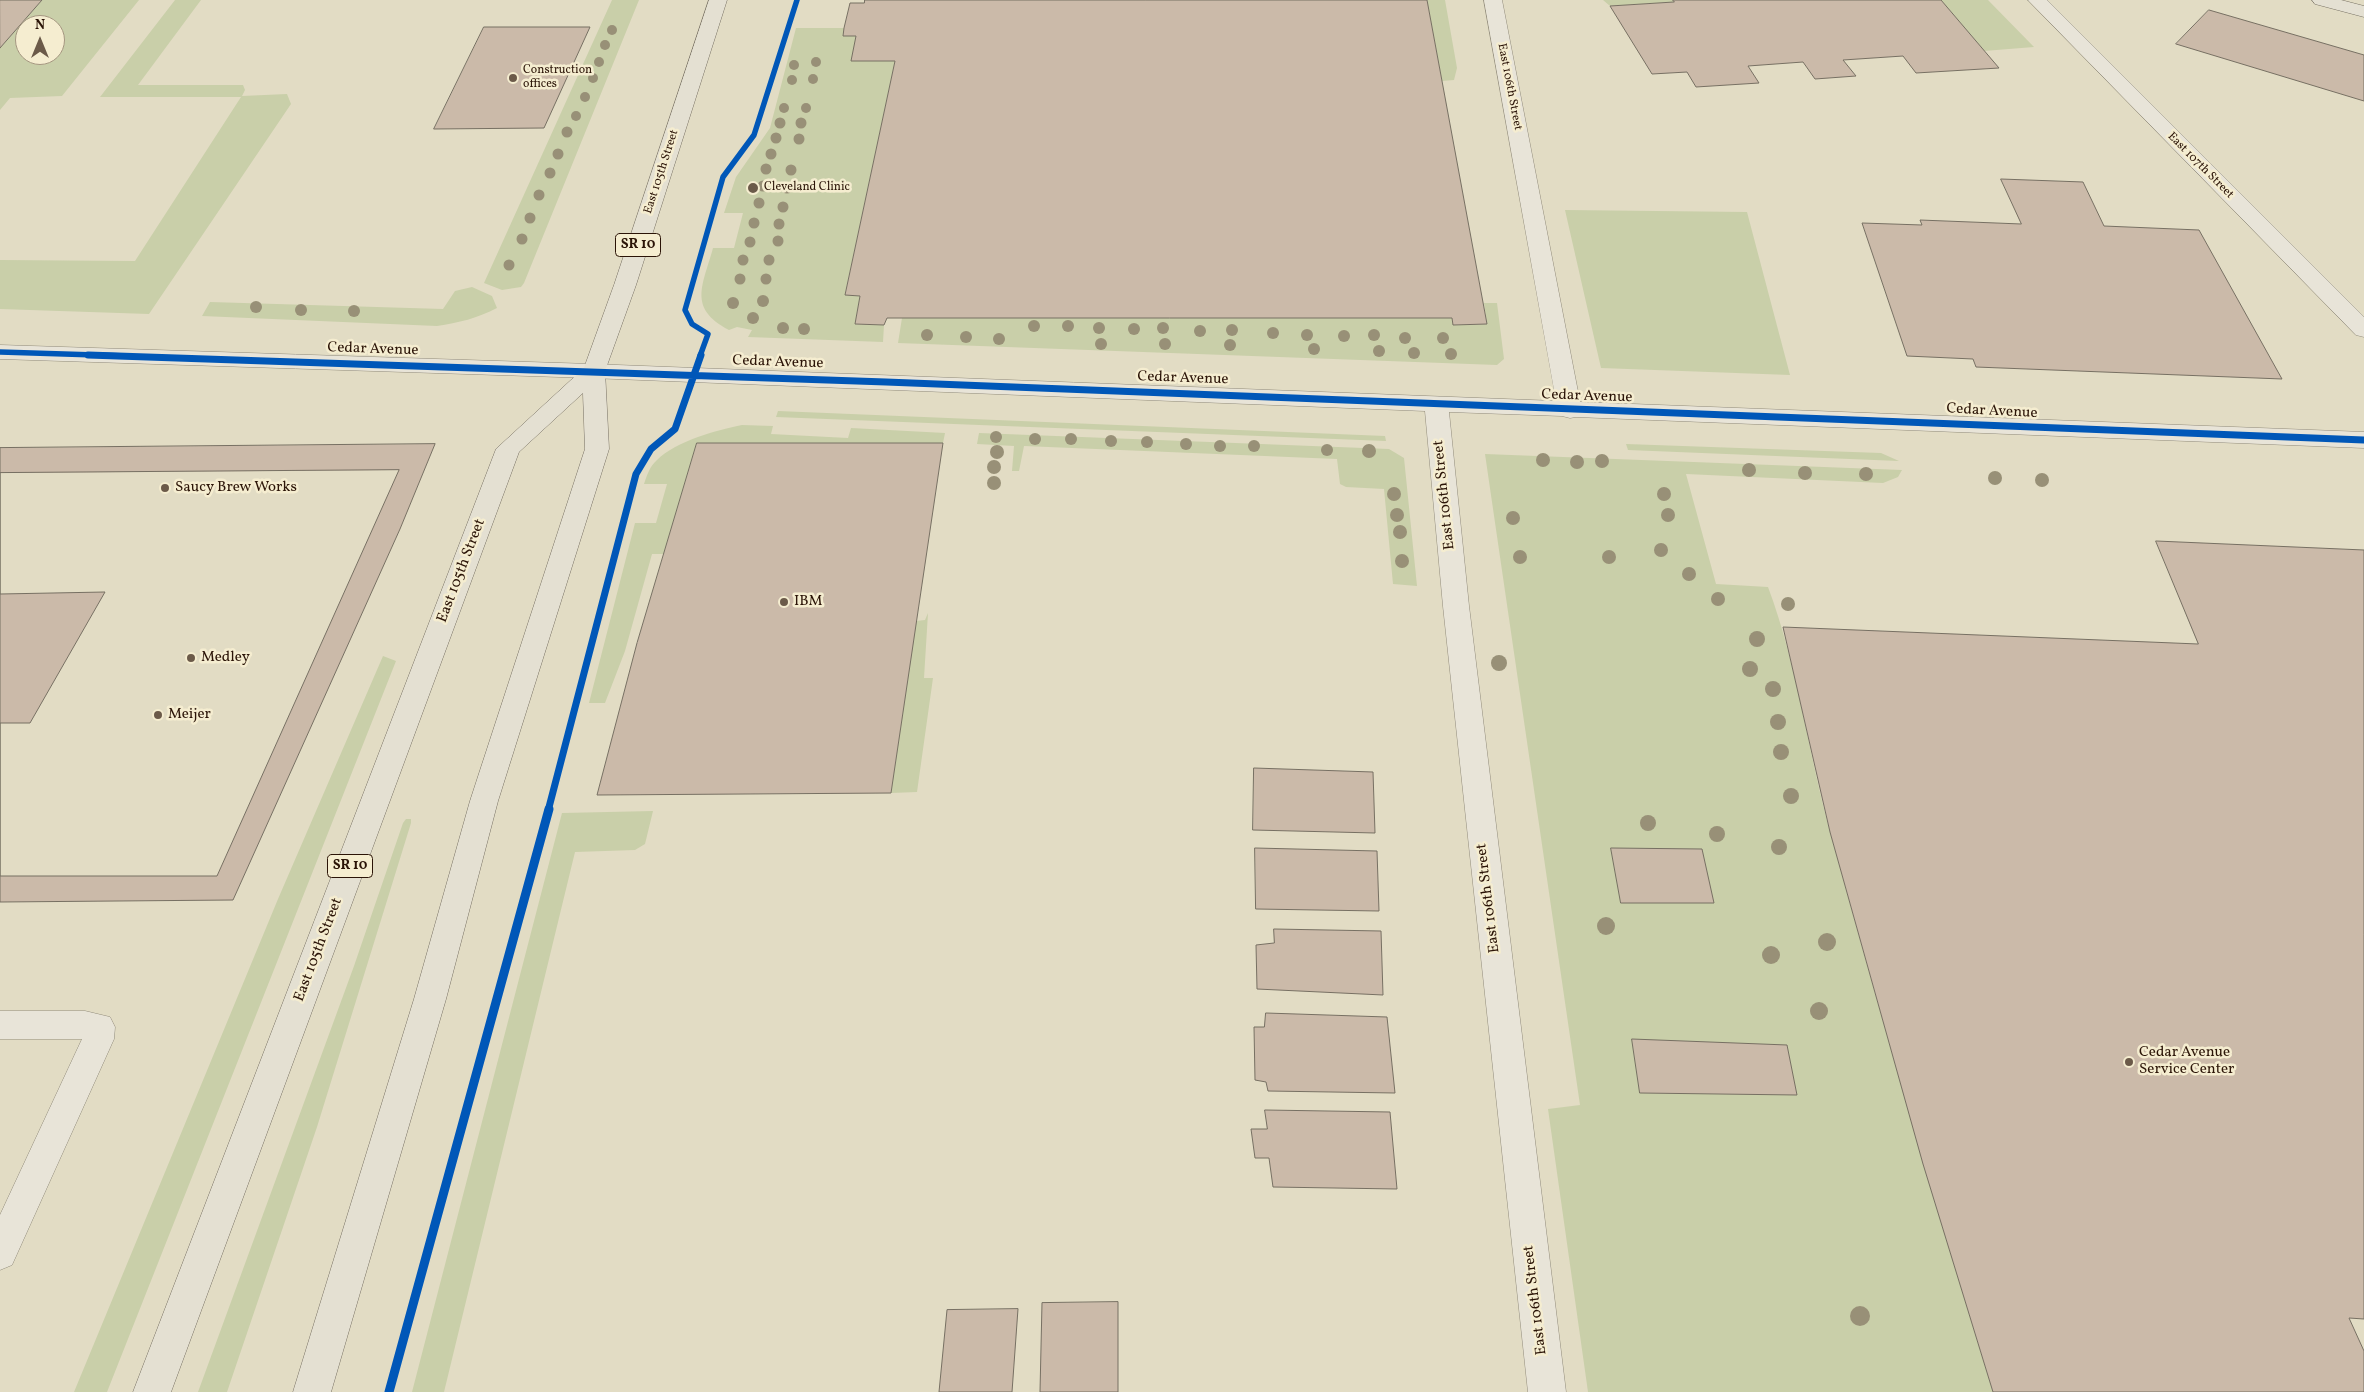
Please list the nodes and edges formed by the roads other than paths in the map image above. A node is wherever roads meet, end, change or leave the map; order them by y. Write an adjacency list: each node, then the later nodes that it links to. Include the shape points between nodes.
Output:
1 (718, 0): 8 (main road, East 105th Street / SR 10)
2 (1493, 0): 10 (street, East 106th Street)
3 (2037, 0): 6 (street, East 107th Street)
4 (2321, 0): 5 (main road)
5 (2364, 12)
6 (2364, 330)
7 (0, 352): 8 (street, Cedar Avenue)
8 (594, 371): 9 (street, Cedar Avenue); 14 (main road, East 105th Street / SR 10, via 508,449); 15 (main road, East 105th Street / SR 10, via 597,448 484,802 430,999)
9 (1436, 403): 10 (street, Cedar Avenue); 16 (street, East 106th Street, via 1457,615)
10 (1570, 411): 11 (street, Cedar Avenue)
11 (2364, 440)
12 (0, 1025): 13 (street, via 99,1026 98,1039)
13 (0, 1253)
14 (152, 1392)
15 (312, 1392)
16 (1547, 1392)

